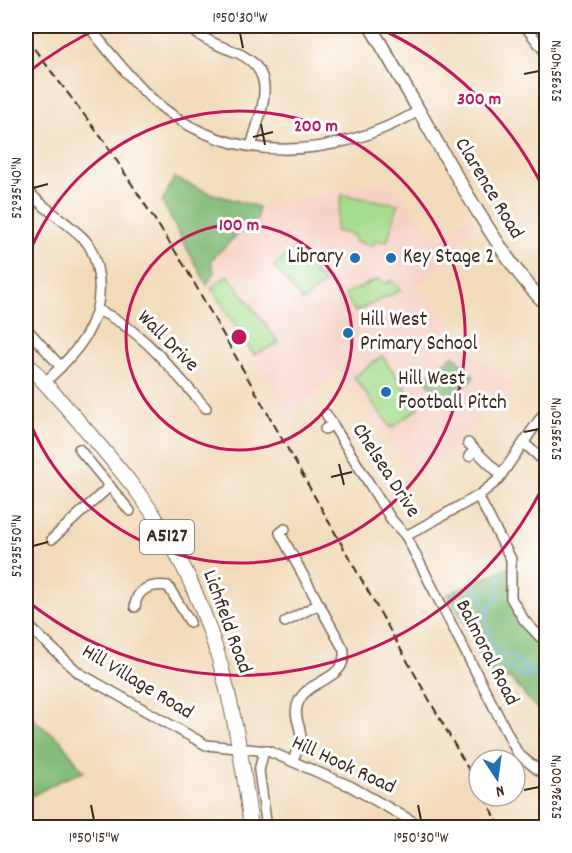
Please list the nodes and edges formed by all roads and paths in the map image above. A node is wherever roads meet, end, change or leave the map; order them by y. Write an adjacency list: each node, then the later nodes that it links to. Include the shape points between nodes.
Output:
1 (88, 26): 7 (street, via 160,105 195,128)
2 (188, 26): 7 (street, via 208,40 253,60 262,74 264,96)
3 (370, 26): 6 (street, Clarence Road)
4 (525, 26): 5 (street)
5 (546, 53)
6 (419, 111): 7 (street, via 383,130 341,144 289,149); 9 (street, Clarence Road, via 507,257)
7 (250, 147)
8 (26, 189): 10 (street, via 91,248 99,278)
9 (546, 304)
10 (97, 310): 13 (street, via 84,341); 15 (street, Wall Drive, via 134,330)
11 (26, 328): 13 (street)
12 (26, 362): 14 (main road, Lichfield Road / A5127)
13 (61, 367): 14 (street)
14 (44, 383): 21 (main road, Lichfield Road / A5127)
15 (206, 408)
16 (546, 410): 18 (street)
17 (326, 414): 29 (street, Chelsea Drive, via 329,427)
18 (525, 444): 22 (street); 24 (street)
19 (79, 449): 23 (street)
20 (471, 450): 24 (street)
21 (105, 453): 23 (street); 31 (main road, Lichfield Road / A5127, via 146,505)
22 (546, 463)
23 (92, 464): 25 (street)
24 (501, 475): 26 (street)
25 (110, 486): 27 (street); 30 (street)
26 (478, 496): 29 (street); 38 (street, via 511,559 511,598 524,620)
27 (130, 511)
28 (279, 533): 33 (street)
29 (406, 536): 42 (street, Balmoral Road, via 515,749)
30 (52, 539)
31 (191, 581): 32 (street); 39 (main road, Lichfield Road / A5127, via 207,618)
32 (175, 595): 34 (street, via 168,586 154,584 143,589 135,599); 35 (street)
33 (319, 604): 36 (street); 41 (street, via 344,657 336,673 301,697 295,715 301,737)
34 (135, 607)
35 (190, 622)
36 (285, 622)
37 (26, 624): 39 (street, Hill Village Road, via 79,673 113,694 206,745)
38 (546, 639)
39 (242, 749): 40 (street, Hill Hook Road); 43 (main road, Lichfield Road / A5127)
40 (264, 750): 41 (street, Hill Hook Road); 44 (street, via 259,771)
41 (292, 760): 45 (street, Hill Hook Road, via 350,786)
42 (546, 776)
43 (251, 828)
44 (267, 828)
45 (424, 828)

